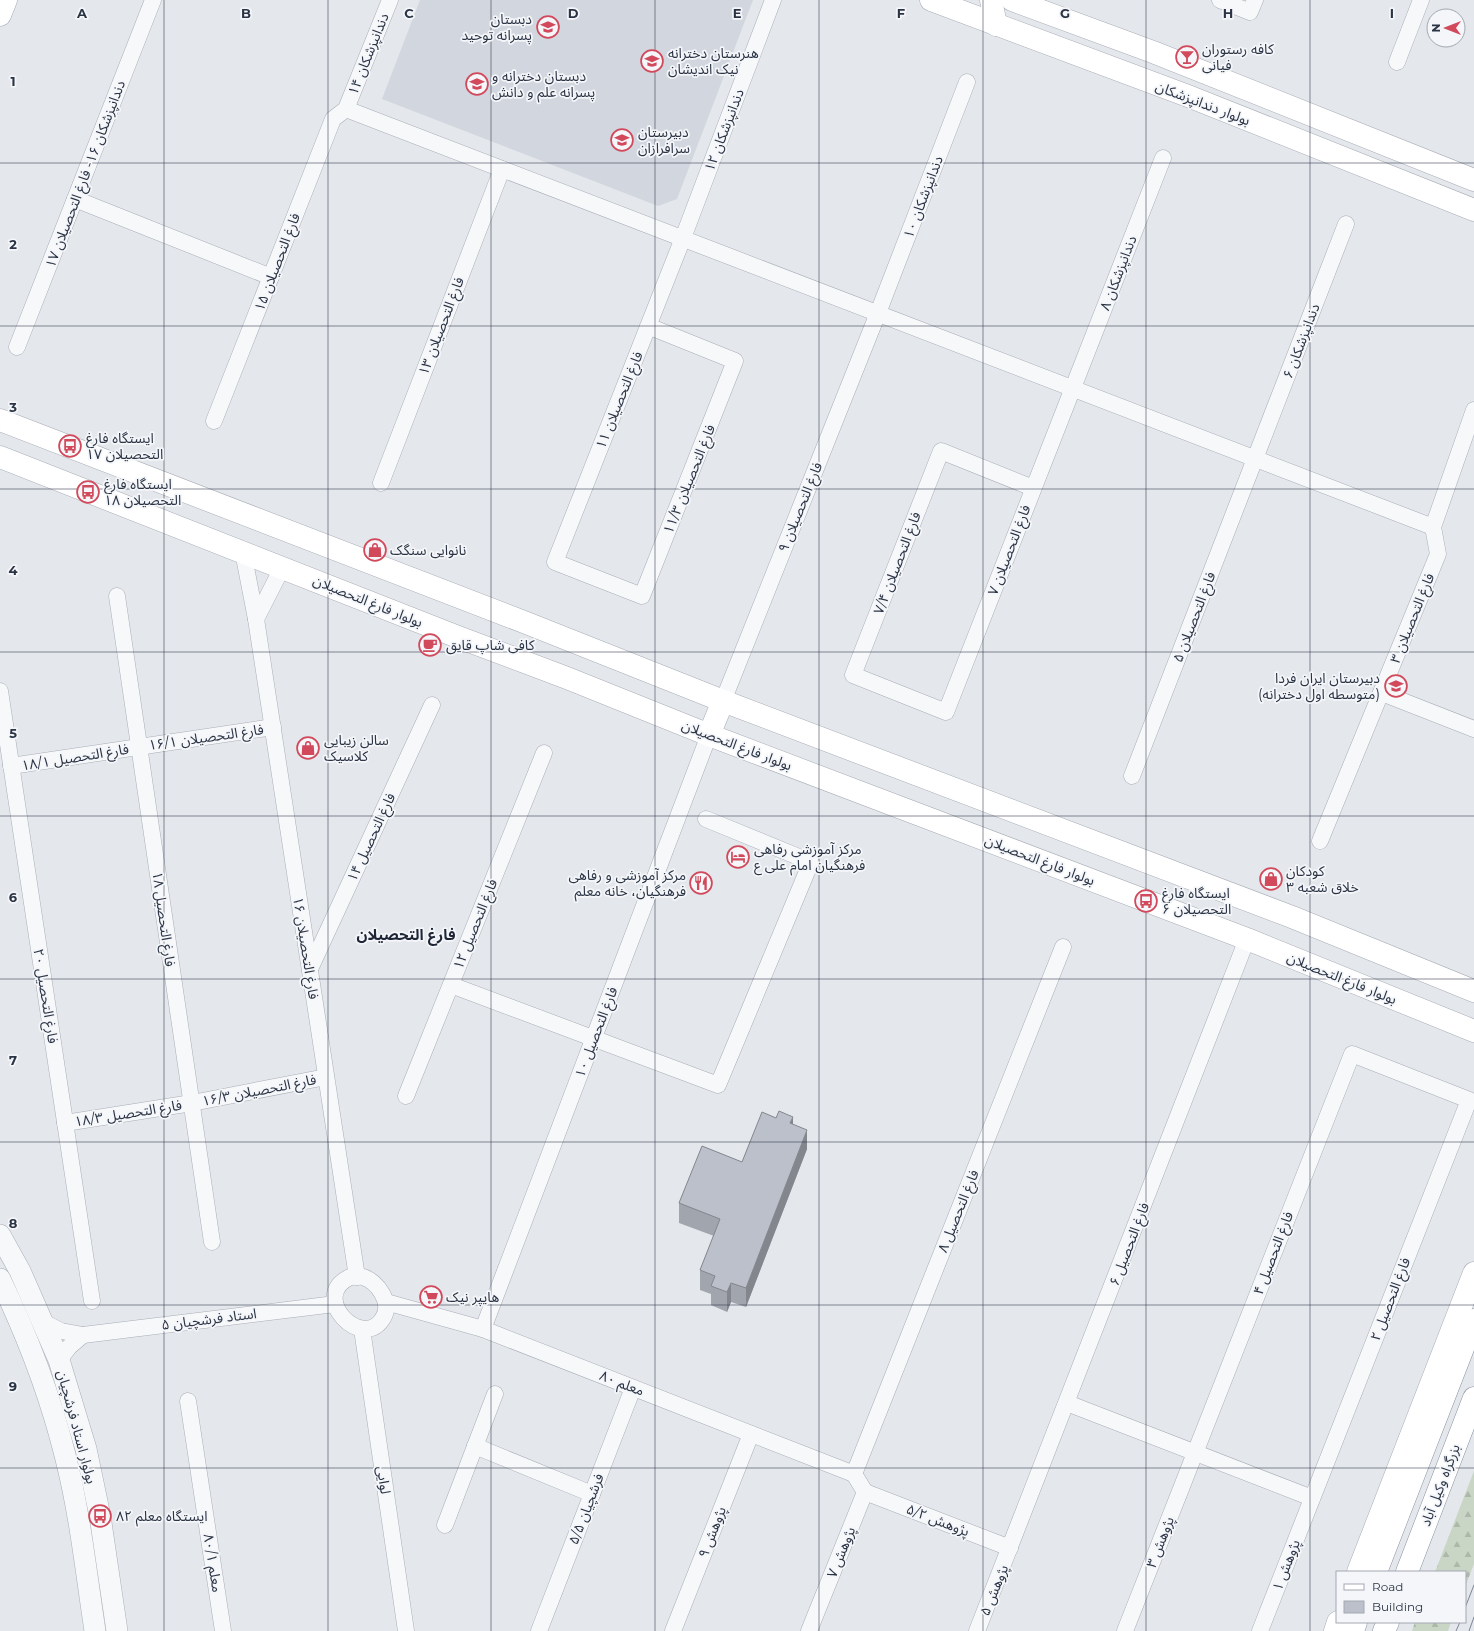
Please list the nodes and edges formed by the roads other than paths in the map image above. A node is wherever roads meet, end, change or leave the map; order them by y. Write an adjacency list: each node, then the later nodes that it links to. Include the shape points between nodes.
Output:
1 (6, 0): 11 (main road)
2 (154, 0): 19 (street, دندانپزشکان ۱۶- فارغ التحصیلان ۱۷)
3 (390, 0): 15 (street, دندانپزشکان ۱۴)
4 (773, 0): 22 (street, دندانپزشکان ۱۲)
5 (931, 0): 12 (main road, بولوار دندانپزشکان)
6 (991, 0): 12 (main road)
7 (1012, 0): 12 (main road); 18 (main road, بولوار دندانپزشکان, via 1153,52)
8 (1220, 0): 10 (street)
9 (1421, 0): 13 (street)
10 (1253, 6)
11 (0, 15)
12 (996, 25): 20 (main road, بولوار دندانپزشکان, via 1188,96)
13 (1397, 62)
14 (967, 82): 24 (street, دندانپزشکان ۱۰)
15 (346, 109): 17 (street); 23 (street, فارغ التحصیلان ۱۵, via 333,119)
16 (1163, 158): 27 (street, دندانپزشکان ۸)
17 (502, 169): 22 (street); 33 (street, فارغ التحصیلان ۱۳)
18 (1474, 180)
19 (75, 199): 23 (street); 26 (street, دندانپزشکان ۱۶- فارغ التحصیلان ۱۷)
20 (1474, 210)
21 (1346, 224): 32 (street, دندانپزشکان ۶)
22 (683, 238): 24 (street); 25 (street, فارغ التحصیلان ۱۱)
23 (271, 277): 30 (street, فارغ التحصیلان ۱۵)
24 (878, 313): 27 (street); 43 (street, فارغ التحصیلان ۹)
25 (648, 326): 39 (street, فارغ التحصیلان ۱۱/۳, via 735,361); 39 (street, فارغ التحصیلان ۱۱, via 555,562)
26 (17, 348)
27 (1073, 388): 32 (street); 34 (street, فارغ التحصیلان ۷)
28 (1474, 410): 35 (street)
29 (0, 420): 43 (main road)
30 (214, 421)
31 (0, 457): 36 (main road, بولوار فارغ التحصیلان)
32 (1255, 458): 35 (street); 52 (street, فارغ التحصیلان ۵)
33 (381, 483)
34 (1033, 488): 45 (street, فارغ التحصیلان ۷); 45 (street, فارغ التحصیلان ۷/۴, via 941,451 853,675)
35 (1433, 527): 42 (street, فارغ التحصیلان ۳, via 1438,554)
36 (242, 552): 37 (main road, بولوار فارغ التحصیلان); 40 (street, فارغ التحصیلان ۱۶)
37 (282, 568): 40 (street); 48 (main road, بولوار فارغ التحصیلان)
38 (117, 596): 49 (street, فارغ التحصیل ۱۸)
39 (642, 596)
40 (256, 619): 46 (street, فارغ التحصیلان ۱۶)
41 (0, 691): 51 (street, فارغ التحصیل ۲۰)
42 (1382, 693): 47 (street); 54 (street, فارغ التحصیلان ۳)
43 (723, 701): 48 (main road); 59 (main road, via 1292,917)
44 (432, 705): 57 (street, فارغ التحصیل ۱۴)
45 (946, 712)
46 (273, 728): 49 (street, فارغ التحصیلان ۱۶/۱); 57 (street, فارغ التحصیلان ۱۶)
47 (1474, 729)
48 (709, 735): 55 (main road, بولوار فارغ التحصیلان); 61 (street, فارغ التحصیل ۱۰)
49 (139, 747): 51 (street, فارغ التحصیل ۱۸/۱); 65 (street, فارغ التحصیل ۱۸)
50 (544, 752): 58 (street, فارغ التحصیل ۱۲)
51 (11, 766): 66 (street, فارغ التحصیل ۲۰)
52 (1132, 776)
53 (706, 819): 61 (street, via 811,862 718,1085)
54 (1320, 841)
55 (1247, 939): 60 (main road, بولوار فارغ التحصیلان); 85 (street, فارغ التحصیل ۶)
56 (1063, 947): 89 (street, فارغ التحصیل ۸)
57 (310, 968): 62 (street, فارغ التحصیلان ۱۶)
58 (451, 985): 61 (street); 63 (street, فارغ التحصیل ۱۲)
59 (1474, 991)
60 (1474, 1031)
61 (594, 1038): 78 (street, فارغ التحصیل ۱۰)
62 (326, 1077): 65 (street, فارغ التحصیلان ۱۶/۳); 70 (street, فارغ التحصیلان ۱۶)
63 (406, 1096)
64 (1469, 1100): 88 (street, فارغ التحصیل ۴, via 1352,1054); 92 (street, فارغ التحصیل ۲)
65 (192, 1103): 66 (street, فارغ التحصیل ۱۸/۳); 68 (street, فارغ التحصیل ۱۸)
66 (65, 1123): 72 (street, فارغ التحصیل ۲۰)
67 (0, 1235): 76 (street, بولوار استاد فرشچیان, via 20,1271)
68 (212, 1242)
69 (1474, 1273): 95 (main road)
70 (357, 1276): 73 (street, via 369,1280 384,1296); 74 (street, via 339,1284 334,1297)
71 (0, 1279): 98 (street, بولوار استاد فرشچیان, via 38,1368 65,1455 79,1520)
72 (92, 1301)
73 (386, 1302): 77 (street, via 384,1317 380,1322 369,1329); 78 (street, معلم ۸۰)
74 (335, 1304): 77 (street, via 351,1325); 79 (street, استاد فرشچیان ۵)
75 (1474, 1320): 96 (main road)
76 (42, 1321): 79 (street, استاد فرشچیان ۵, via 61,1331); 80 (street, بولوار استاد فرشچیان)
77 (362, 1329): 101 (street, لوایی)
78 (483, 1329): 81 (street, معلم ۸۰)
79 (83, 1335): 80 (street, via 68,1347)
80 (59, 1360): 99 (street, بولوار استاد فرشچیان, via 86,1449 100,1516)
81 (633, 1388): 86 (street, معلم ۸۰); 91 (street, فرشچیان ۵/۵)
82 (495, 1394): 87 (street)
83 (1474, 1398): 97 (main road, بزرگراه وکیل آباد)
84 (188, 1401): 100 (street, معلم ۸۰/۱)
85 (1067, 1403): 88 (street); 94 (street, فارغ التحصیل ۶)
86 (751, 1434): 89 (street, معلم ۸۰); 103 (street, پژوهش ۹)
87 (475, 1446): 91 (street); 93 (street)
88 (1195, 1453): 92 (street); 106 (street, پژوهش ۳)
89 (854, 1474): 90 (street)
90 (865, 1492): 94 (street, پژوهش ۵/۲); 104 (street, پژوهش ۷)
91 (592, 1494): 102 (street, فرشچیان ۵/۵)
92 (1312, 1498): 107 (street, پژوهش ۱)
93 (445, 1525)
94 (1010, 1548): 105 (street, پژوهش ۵)
95 (1358, 1571)
96 (1376, 1571)
97 (1407, 1571)
98 (95, 1631)
99 (117, 1631)
100 (223, 1631)
101 (406, 1631)
102 (539, 1631)
103 (673, 1631)
104 (810, 1631)
105 (977, 1631)
106 (1125, 1631)
107 (1260, 1631)

